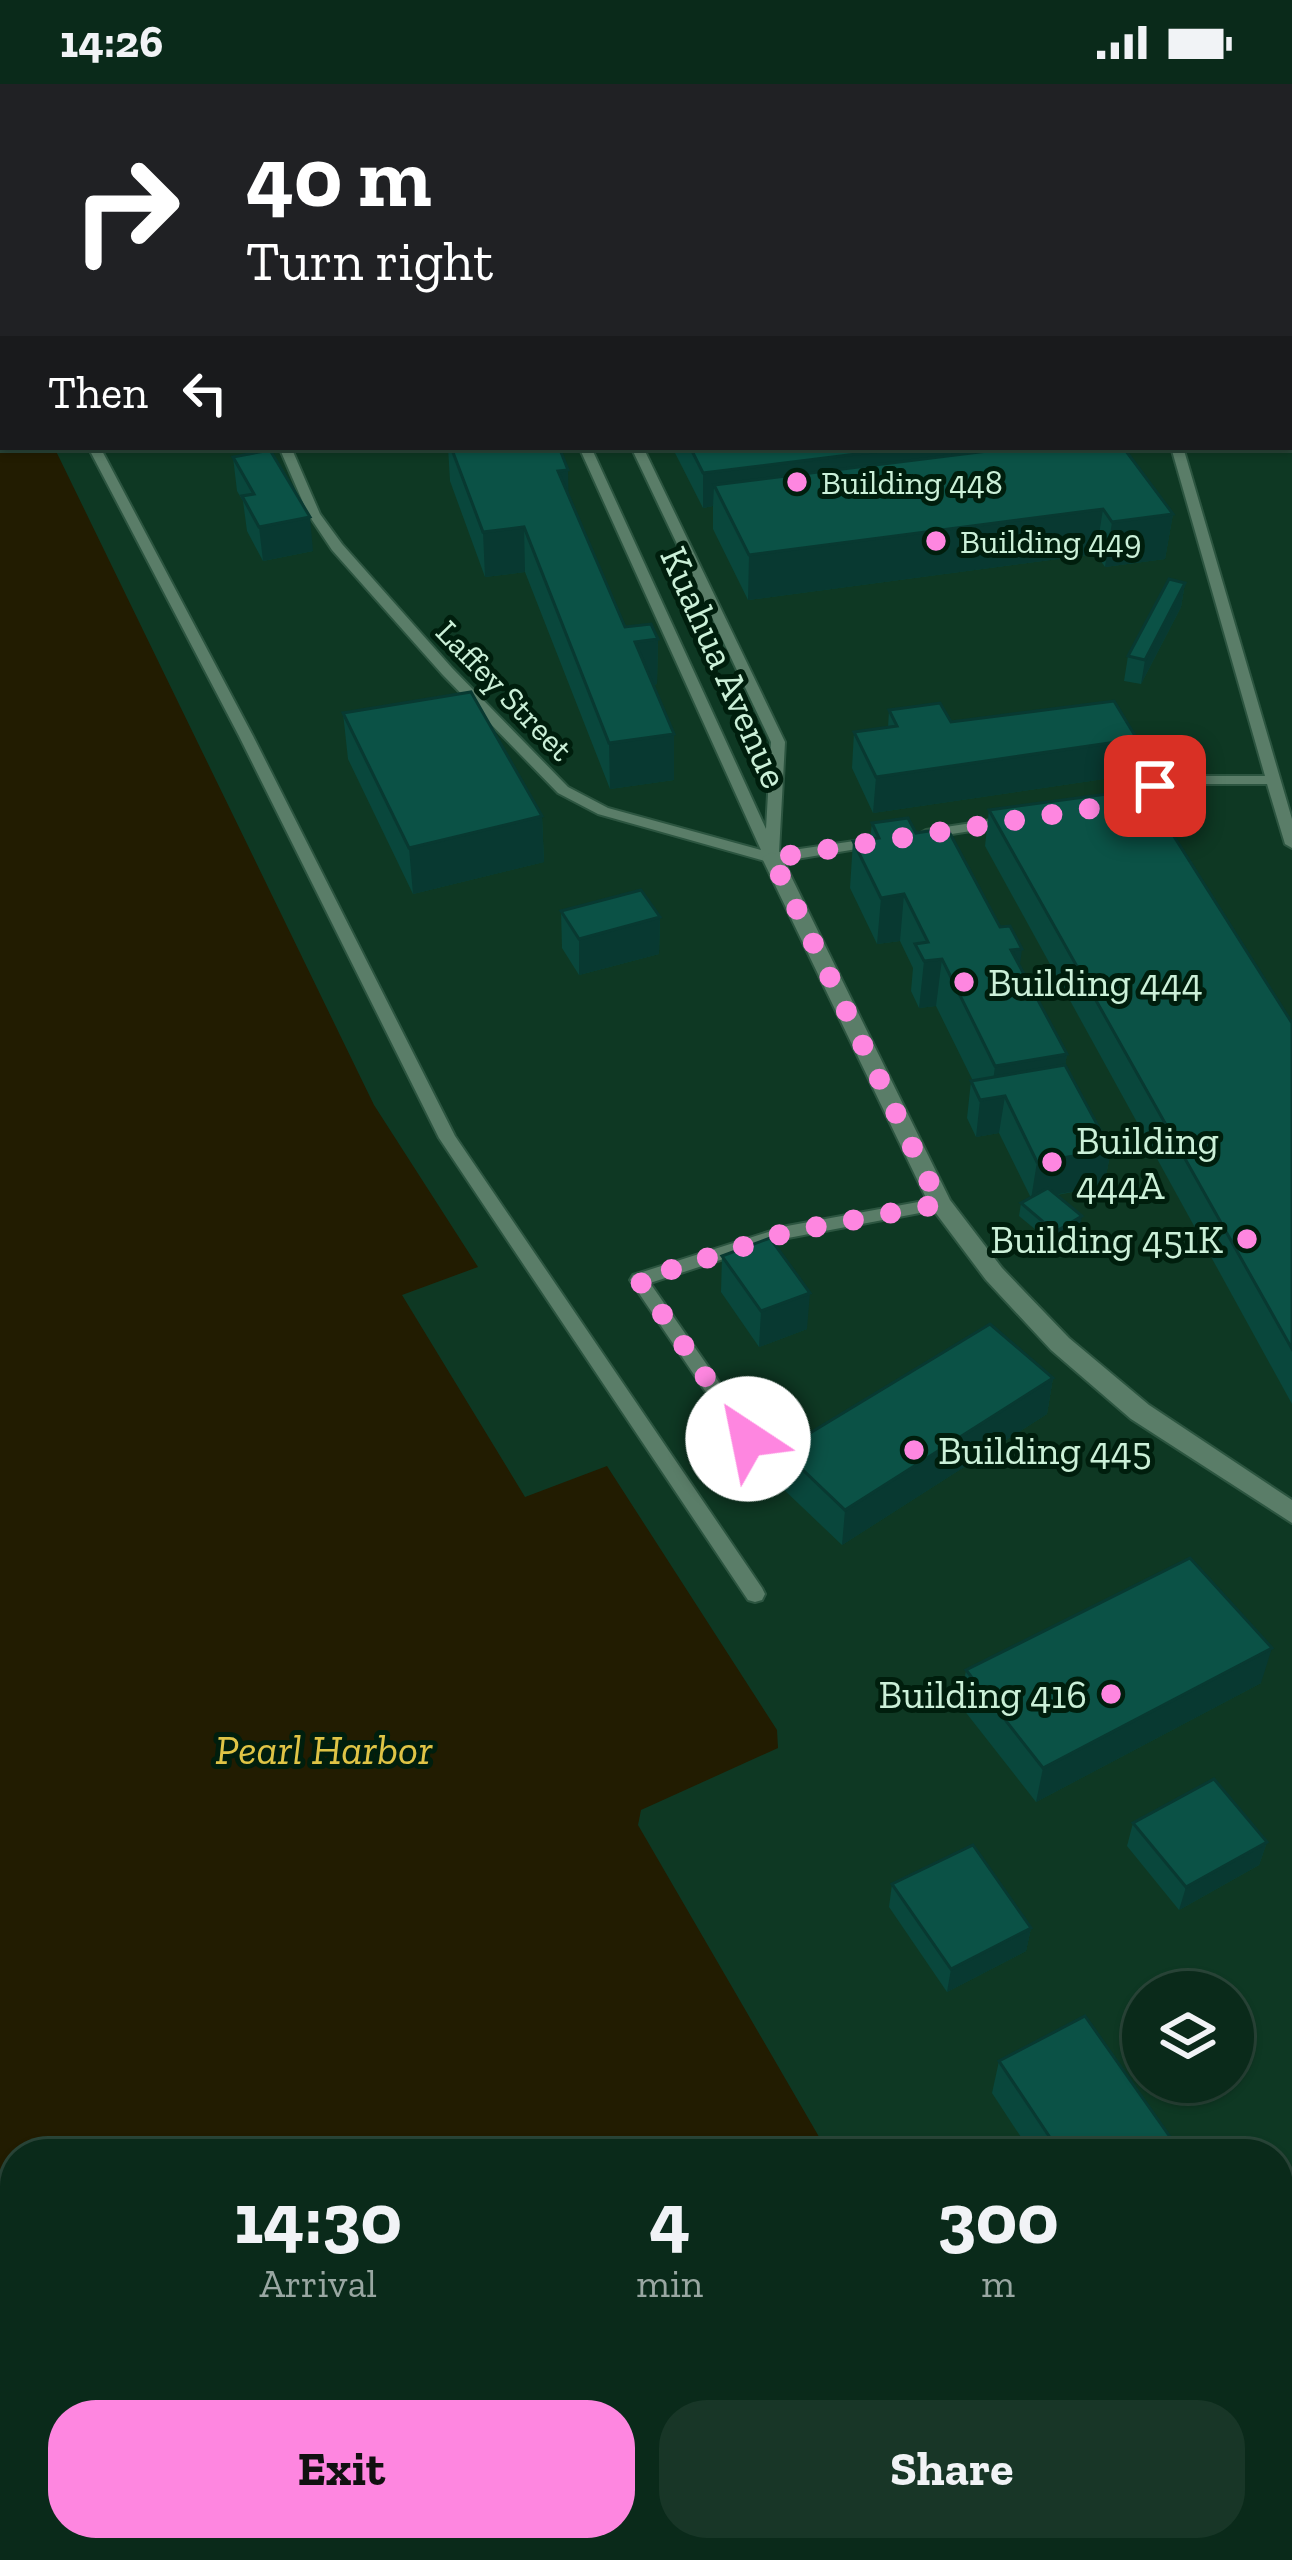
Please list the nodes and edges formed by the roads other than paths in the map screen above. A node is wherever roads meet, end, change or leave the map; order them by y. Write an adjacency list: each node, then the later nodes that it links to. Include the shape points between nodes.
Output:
1 (96, 450): 14 (lane, via 447,1138)
2 (286, 450): 10 (lane, Laffey Street, via 337,547 563,790 602,811)
3 (586, 450): 10 (lane, Kuahua Avenue)
4 (638, 450): 10 (lane, via 778,742)
5 (1178, 450): 6 (lane)
6 (1273, 781): 7 (lane, via 1174,780); 9 (lane)
7 (1120, 804)
8 (1034, 818): 10 (lane)
9 (1292, 844)
10 (772, 858): 11 (street, Kuahua Avenue)
11 (940, 1204): 12 (lane, via 788,1232 639,1280); 13 (street, Kuahua Avenue, via 1060,1344 1140,1412)
12 (748, 1439)
13 (1292, 1514)
14 (755, 1594)

